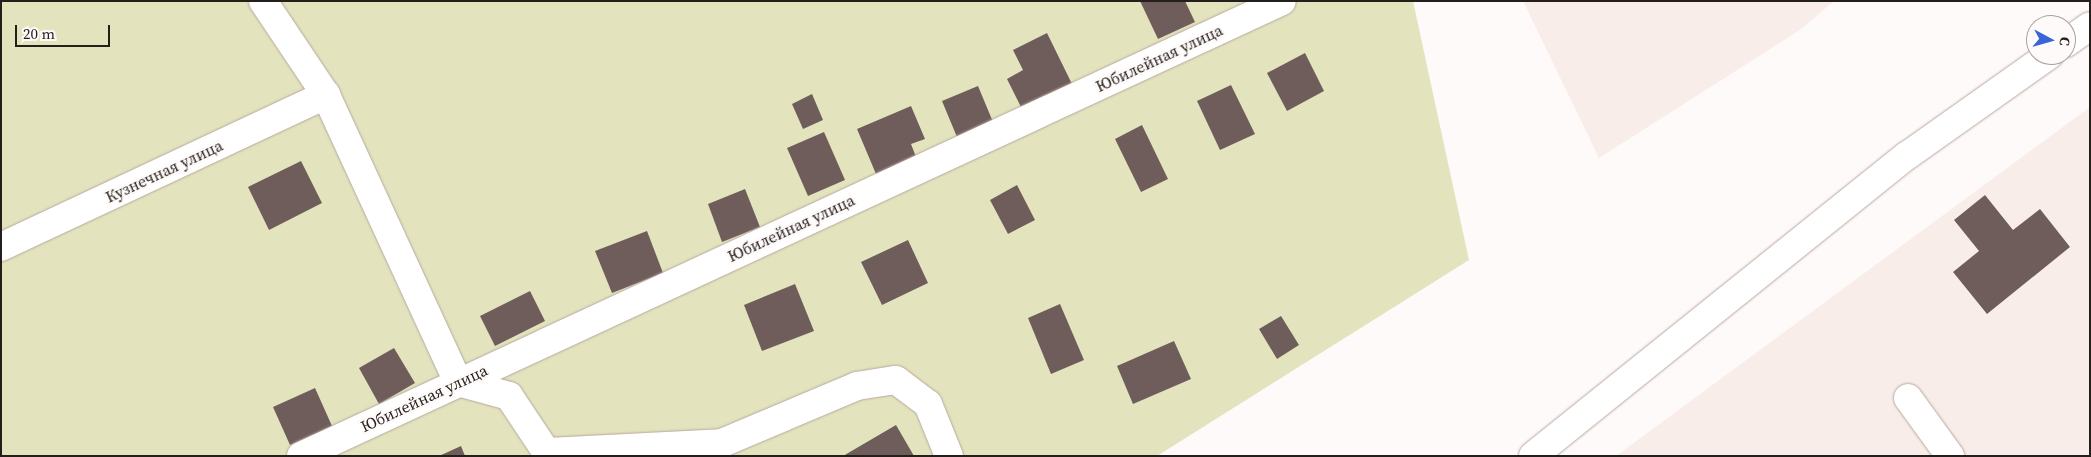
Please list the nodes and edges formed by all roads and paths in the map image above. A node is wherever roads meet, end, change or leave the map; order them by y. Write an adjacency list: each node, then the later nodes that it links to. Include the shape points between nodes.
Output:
1 (1282, 1): 8 (street, Юбилейная улица)
2 (273, 5): 6 (street)
3 (2090, 26): 4 (street)
4 (2076, 36)
5 (2035, 65): 13 (street, via 1908,155)
6 (326, 95): 7 (street, Кузнечная улица); 8 (street)
7 (1, 246)
8 (458, 382): 10 (street, via 509,396); 11 (street, Юбилейная улица)
9 (1908, 398): 14 (street)
10 (548, 454): 12 (street, via 722,443 857,386 896,380 928,404)
11 (301, 456)
12 (949, 456)
13 (1533, 456)
14 (1950, 456)

